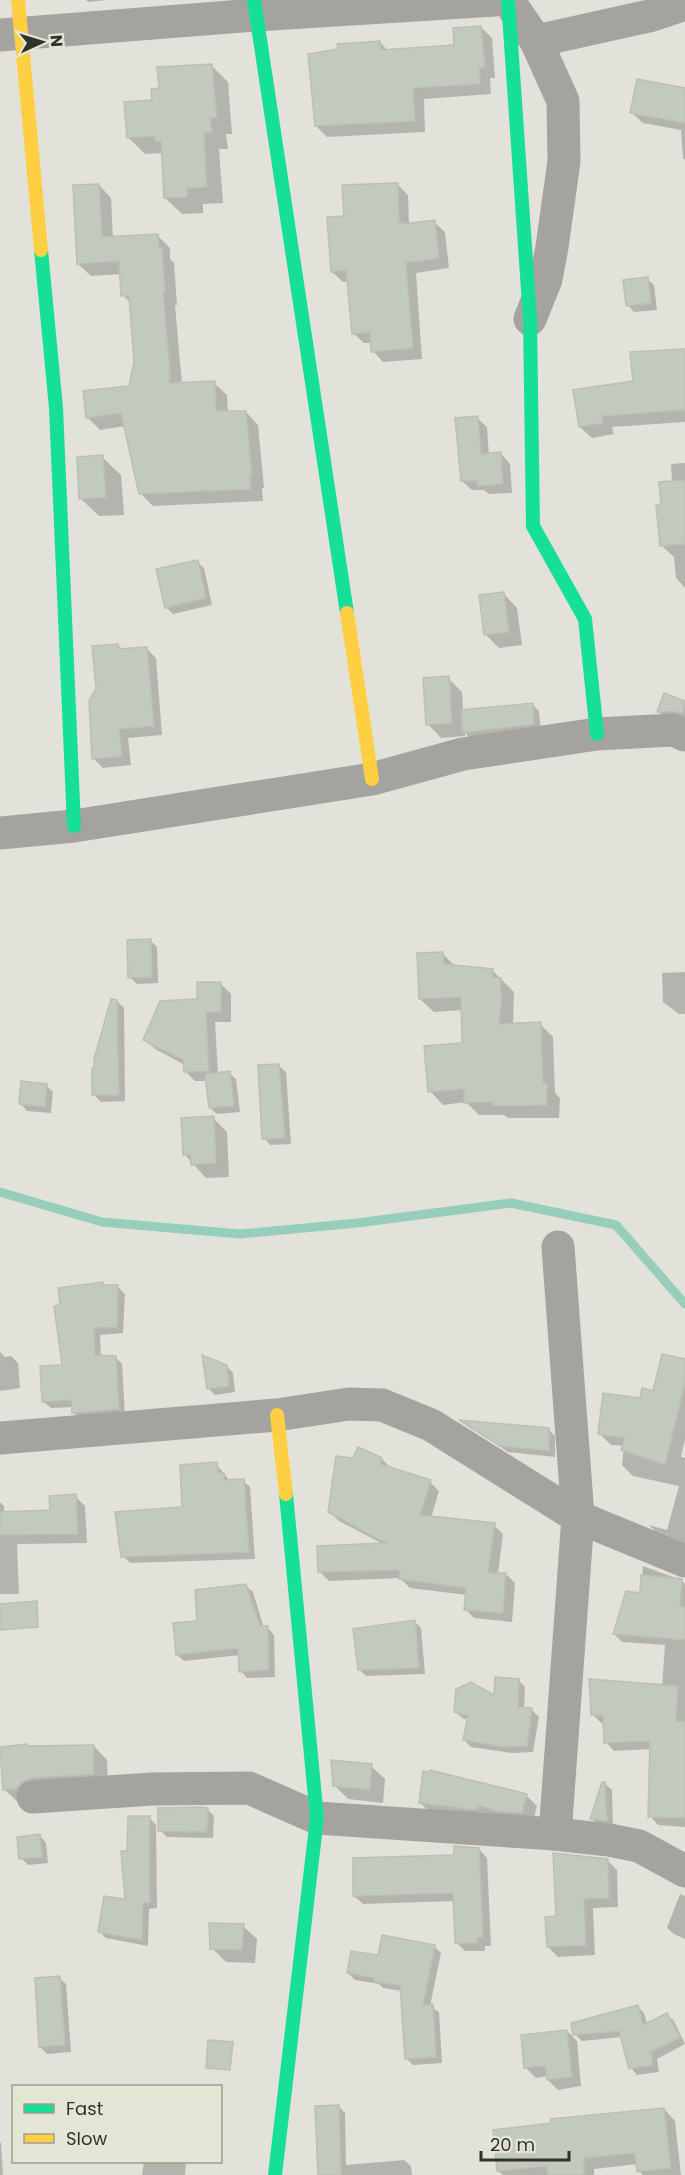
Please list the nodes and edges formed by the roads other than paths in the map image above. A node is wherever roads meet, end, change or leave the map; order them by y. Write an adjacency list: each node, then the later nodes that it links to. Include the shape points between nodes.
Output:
1 (18, 0): 6 (street)
2 (495, 0): 5 (street)
3 (508, 0): 7 (street); 8 (street)
4 (685, 4): 7 (street)
5 (254, 8): 6 (street); 11 (street)
6 (10, 34): 12 (street, via 56,408)
7 (536, 42): 8 (street, via 563,101 564,161 546,279)
8 (530, 319): 9 (street, via 533,526 585,619)
9 (597, 734): 10 (street, via 673,730); 11 (street, via 463,754)
10 (685, 735)
11 (372, 779): 12 (street)
12 (74, 826): 13 (street)
13 (0, 833)
14 (558, 1247): 17 (street)
15 (277, 1415): 16 (street); 17 (street, via 349,1404 382,1405 431,1425); 20 (street)
16 (0, 1438)
17 (578, 1517): 18 (street); 21 (street)
18 (685, 1561)
19 (33, 1797): 20 (street, via 152,1789 249,1788)
20 (317, 1818): 21 (street); 23 (street)
21 (555, 1834): 22 (street, via 639,1846)
22 (685, 1871)
23 (275, 2175)

